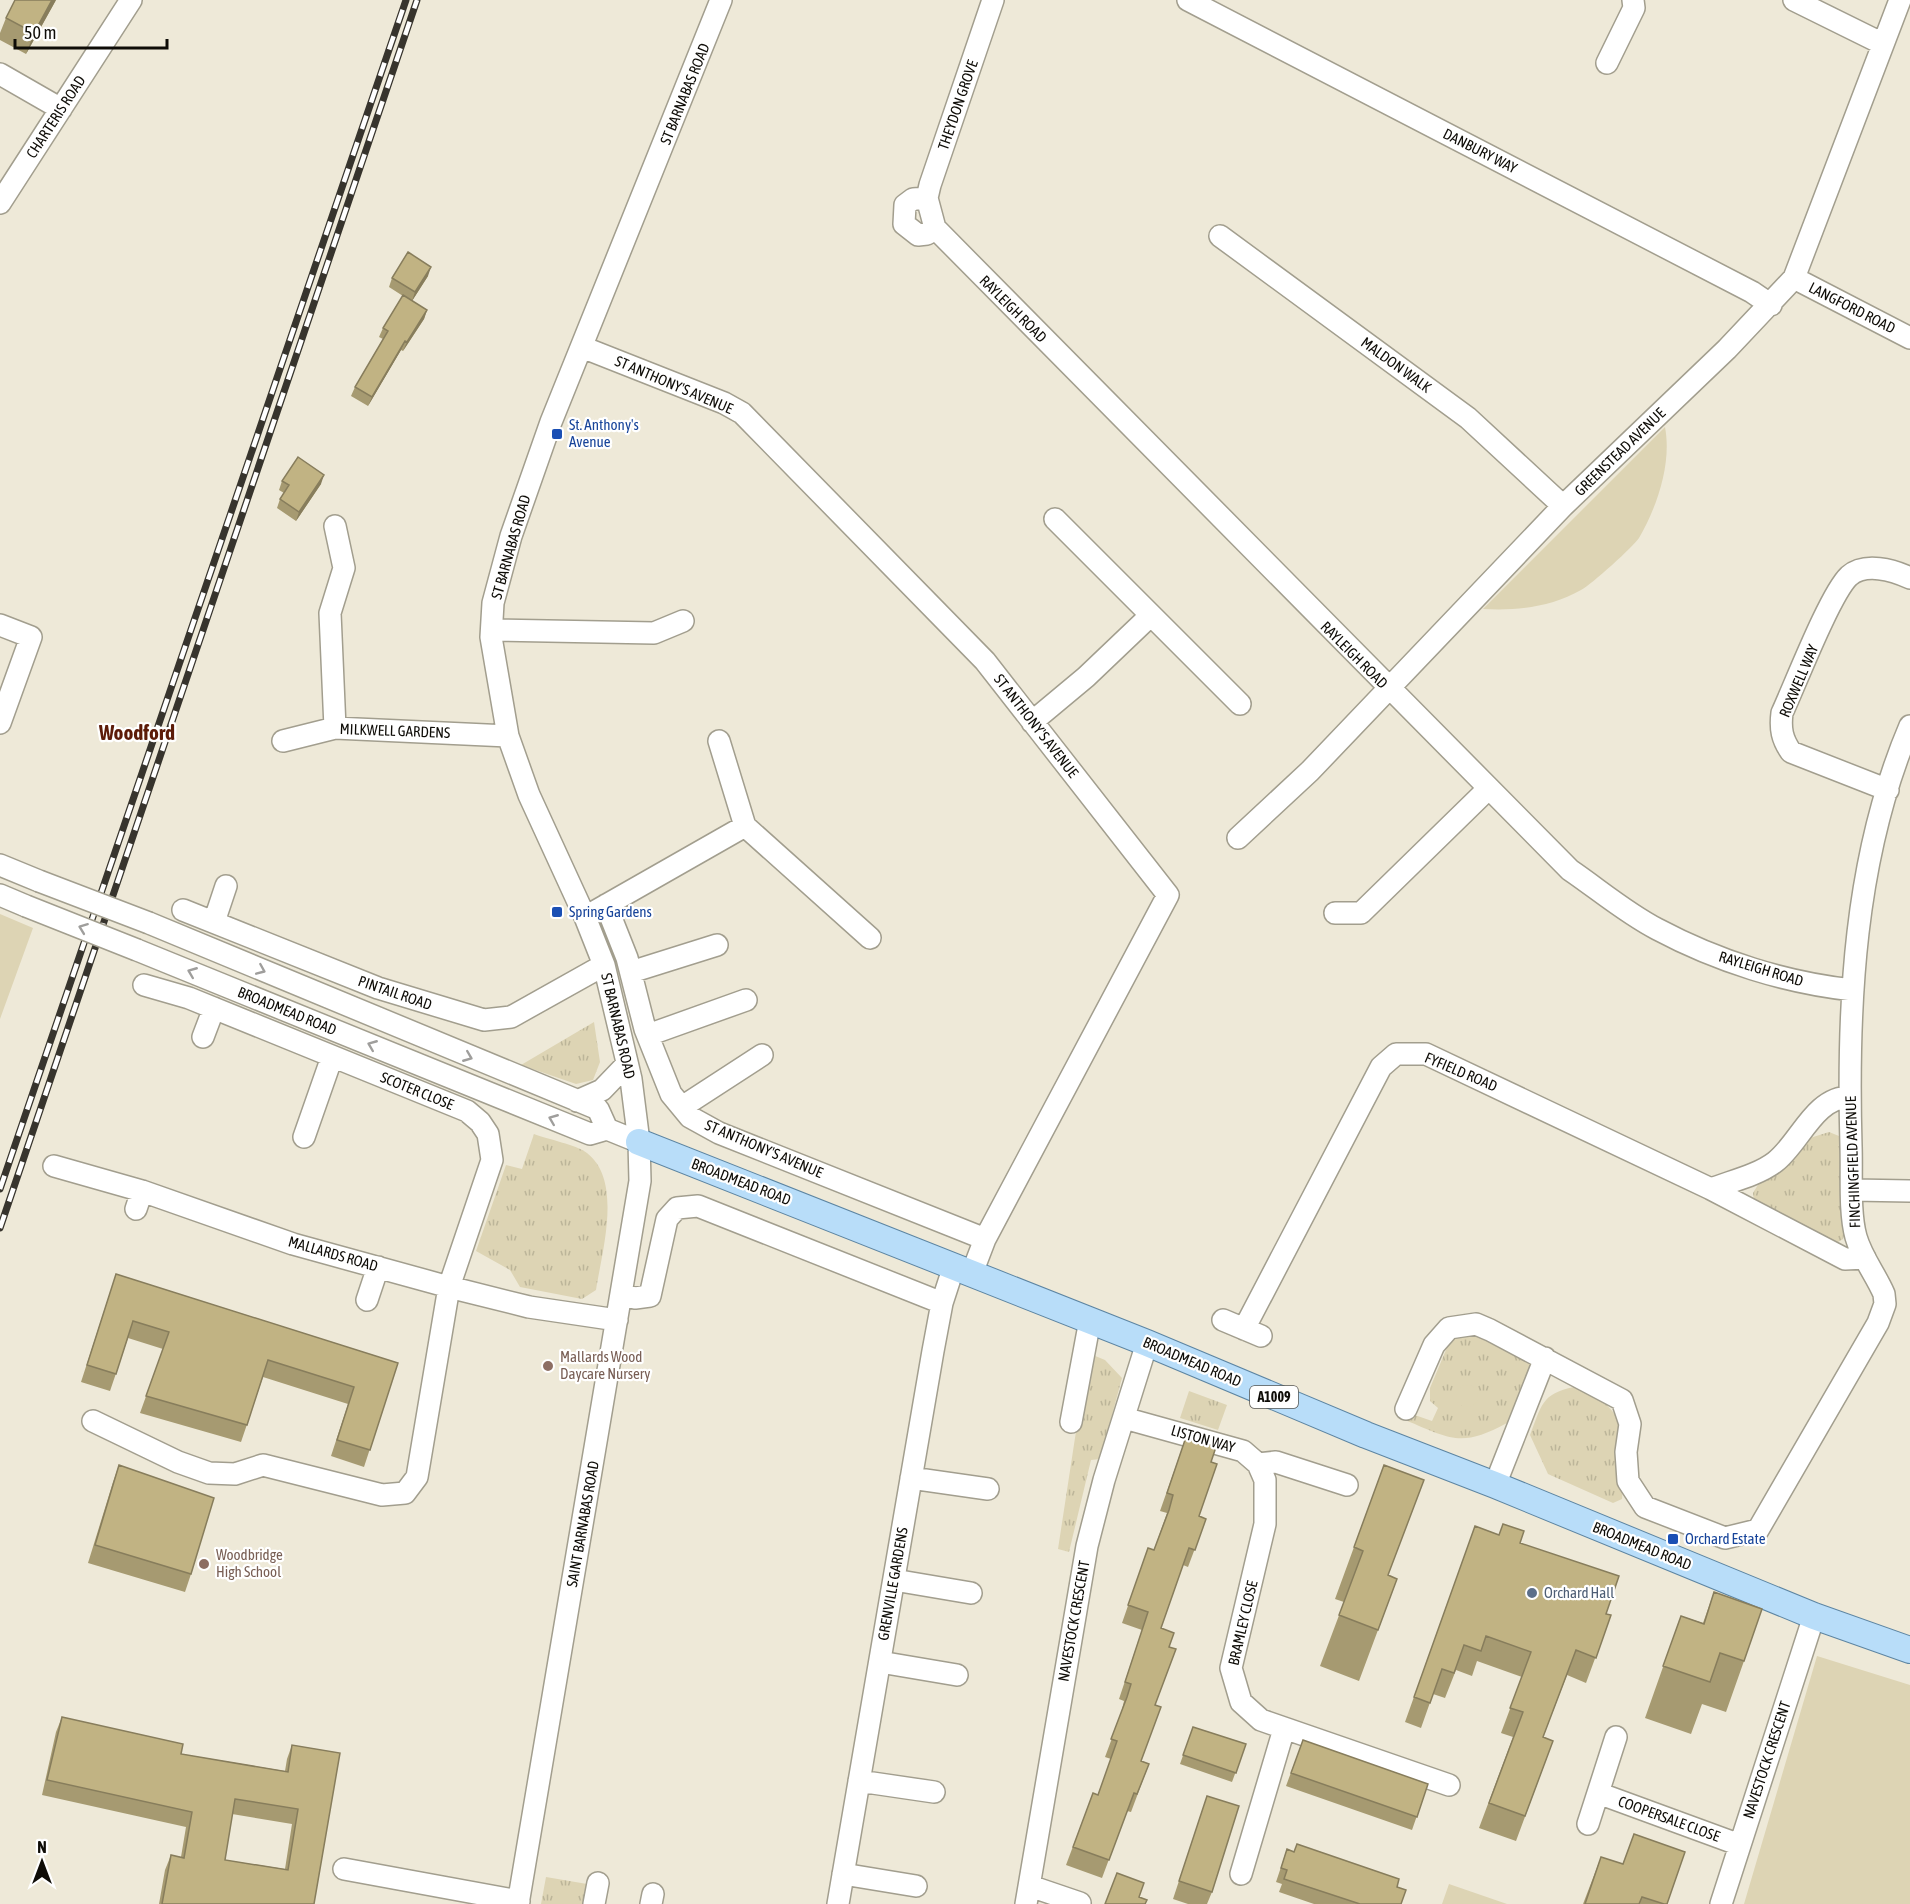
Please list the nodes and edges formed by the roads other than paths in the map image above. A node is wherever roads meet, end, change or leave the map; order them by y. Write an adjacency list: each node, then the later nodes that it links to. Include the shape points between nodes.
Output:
1 (131, 0): 12 (street, CHARTERIS ROAD)
2 (722, 0): 19 (street, ST BARNABAS ROAD)
3 (993, 0): 14 (street, THEYDON GROVE)
4 (1188, 0): 8 (street, DANBURY WAY)
5 (1634, 0): 10 (street, via 1634,8)
6 (1794, 0): 9 (street)
7 (1900, 0): 9 (street, GREENSTEAD AVENUE)
8 (1217, 7): 17 (street, DANBURY WAY)
9 (1883, 44): 16 (street, GREENSTEAD AVENUE)
10 (1607, 63)
11 (0, 74): 12 (street)
12 (61, 108): 13 (street, CHARTERIS ROAD)
13 (0, 203)
14 (931, 212): 28 (street, RAYLEIGH ROAD)
15 (1220, 236): 20 (street, MALDON WALK, via 1468,418)
16 (1794, 278): 17 (street, GREENSTEAD AVENUE); 18 (street, LANGFORD ROAD)
17 (1771, 305): 20 (street, GREENSTEAD AVENUE)
18 (1910, 338)
19 (582, 347): 27 (street, ST BARNABAS ROAD, via 511,536 493,603); 30 (street, ST ANTHONY'S AVENUE, via 742,413 985,661)
20 (1563, 506): 28 (street, GREENSTEAD AVENUE)
21 (1055, 519): 24 (street)
22 (335, 526): 33 (street, via 344,568 330,613)
23 (1910, 578): 38 (street, ROXWELL WAY, via 1866,568 1849,576 1782,713 1783,739 1791,752)
24 (1150, 616): 29 (street); 30 (street)
25 (683, 621): 27 (street, via 654,633)
26 (0, 625): 31 (street, via 31,637)
27 (492, 630): 34 (street, ST BARNABAS ROAD)
28 (1387, 688): 37 (street, RAYLEIGH ROAD); 40 (street, GREENSTEAD AVENUE, via 1310,771)
29 (1240, 704)
30 (1032, 722): 72 (street, ST ANTHONY'S AVENUE, via 1168,895)
31 (0, 723)
32 (1910, 726): 38 (street, FINCHINGFIELD AVENUE)
33 (335, 728): 34 (street, MILKWELL GARDENS); 35 (street, MILKWELL GARDENS)
34 (508, 736): 47 (street, ST BARNABAS ROAD, via 528,795)
35 (283, 741)
36 (719, 741): 39 (street)
37 (1488, 789): 46 (street, via 1361,913); 54 (street, RAYLEIGH ROAD, via 1570,870 1656,929 1733,963 1796,981)
38 (1888, 790): 54 (street, FINCHINGFIELD AVENUE, via 1858,927)
39 (745, 826): 44 (street); 49 (street)
40 (1238, 838)
41 (0, 866): 63 (street, BROADMEAD ROAD / A1009, one-way to 63, bridge, via 149,923)
42 (226, 886): 48 (street)
43 (0, 895): 65 (street, BROADMEAD ROAD / A1009, one-way to 43, bridge, via 590,1134)
44 (606, 905): 47 (street); 52 (street, ST ANTHONY'S AVENUE)
45 (183, 910): 48 (street, PINTAIL ROAD)
46 (1335, 914)
47 (585, 917): 51 (street, ST BARNABAS ROAD)
48 (214, 922): 51 (street, PINTAIL ROAD, via 378,988 484,1020 511,1017)
49 (870, 938)
50 (717, 945): 52 (street)
51 (604, 964): 61 (street, ST BARNABAS ROAD)
52 (631, 972): 57 (street, ST ANTHONY'S AVENUE)
53 (144, 985): 56 (street, SCOTER CLOSE)
54 (1853, 990): 62 (street, FINCHINGFIELD AVENUE)
55 (746, 1000): 57 (street)
56 (214, 1008): 58 (street); 60 (street, SCOTER CLOSE)
57 (648, 1035): 64 (street, ST ANTHONY'S AVENUE, via 670,1094)
58 (203, 1037)
59 (762, 1054): 64 (street)
60 (332, 1057): 66 (street); 76 (street, SCOTER CLOSE, via 467,1111 488,1134 492,1160 489,1172)
61 (627, 1064): 63 (street, via 602,1090); 67 (street, ST BARNABAS ROAD)
62 (1850, 1097): 69 (street, via 1841,1097 1824,1107 1776,1162); 70 (street, FINCHINGFIELD AVENUE)
63 (577, 1101): 65 (street, BROADMEAD ROAD / A1009, via 597,1109)
64 (682, 1107): 72 (street, ST ANTHONY'S AVENUE, via 690,1117 719,1133)
65 (607, 1129): 67 (street, BROADMEAD ROAD / A1009)
66 (303, 1137)
67 (639, 1143): 75 (main road, BROADMEAD ROAD / A1009); 77 (street, SAINT BARNABAS ROAD, via 640,1181)
68 (54, 1166): 74 (street, MALLARDS ROAD, via 222,1228)
69 (1712, 1188): 73 (street, FYFIELD ROAD, via 1845,1259); 82 (street, FYFIELD ROAD, via 1426,1054 1395,1054 1381,1067 1253,1332)
70 (1853, 1190): 71 (street); 73 (street, FINCHINGFIELD AVENUE, via 1856,1236)
71 (1910, 1191)
72 (985, 1239): 75 (street, ST ANTHONY'S AVENUE)
73 (1864, 1258): 84 (street, FINCHINGFIELD AVENUE, via 1886,1304 1758,1530 1725,1538 1645,1507 1628,1481 1626,1452 1630,1424 1622,1400)
74 (378, 1267): 76 (street, MALLARDS ROAD); 78 (street)
75 (963, 1270): 79 (street, GRENVILLE GARDENS); 81 (main road, BROADMEAD ROAD / A1009)
76 (449, 1287): 80 (street, MALLARDS ROAD, via 528,1307); 87 (street, SCOTER CLOSE, via 417,1477 405,1493 382,1495 263,1465 235,1474 209,1473)
77 (621, 1295): 79 (street, via 650,1296 667,1219 676,1208 698,1206); 80 (street, SAINT BARNABAS ROAD)
78 (367, 1300)
79 (942, 1303): 90 (street, GRENVILLE GARDENS)
80 (617, 1320): 114 (street, SAINT BARNABAS ROAD)
81 (1090, 1320): 83 (main road, BROADMEAD ROAD / A1009); 88 (street)
82 (1223, 1320)
83 (1147, 1343): 86 (street, NAVESTOCK CRESCENT); 92 (main road, BROADMEAD ROAD / A1009)
84 (1545, 1358): 85 (street, via 1476,1324 1449,1328 1434,1345); 92 (street)
85 (1406, 1409)
86 (1124, 1418): 89 (street, LISTON WAY, via 1244,1451); 113 (street, NAVESTOCK CRESCENT, via 1088,1546)
87 (93, 1421)
88 (1071, 1422)
89 (1258, 1464): 91 (street, LISTON WAY, via 1276,1462); 100 (street, BRAMLEY CLOSE, via 1265,1480 1265,1524 1230,1668 1241,1702 1261,1720)
90 (911, 1478): 93 (street); 94 (street, GRENVILLE GARDENS)
91 (1347, 1485)
92 (1496, 1485): 96 (main road, BROADMEAD ROAD / A1009)
93 (988, 1489)
94 (894, 1580): 95 (street); 98 (street, GRENVILLE GARDENS)
95 (971, 1593)
96 (1814, 1616): 97 (main road, BROADMEAD ROAD / A1009); 107 (street, NAVESTOCK CRESCENT)
97 (1910, 1650)
98 (880, 1662): 99 (street); 102 (street, GRENVILLE GARDENS)
99 (957, 1675)
100 (1284, 1729): 103 (street, BRAMLEY CLOSE); 110 (street)
101 (1616, 1737): 105 (street, COOPERSALE CLOSE)
102 (859, 1781): 104 (street); 109 (street, GRENVILLE GARDENS)
103 (1449, 1785)
104 (934, 1792)
105 (1598, 1793): 106 (street, COOPERSALE CLOSE); 107 (street, COOPERSALE CLOSE)
106 (1588, 1824)
107 (1740, 1845): 118 (street, NAVESTOCK CRESCENT)
108 (345, 1869): 114 (street)
109 (843, 1874): 112 (street); 117 (street, GRENVILLE GARDENS)
110 (1241, 1874)
111 (598, 1883): 116 (street)
112 (916, 1886)
113 (1028, 1895): 115 (street)
114 (518, 1903)
115 (1080, 1903)
116 (594, 1904)
117 (838, 1904)
118 (1721, 1904)

